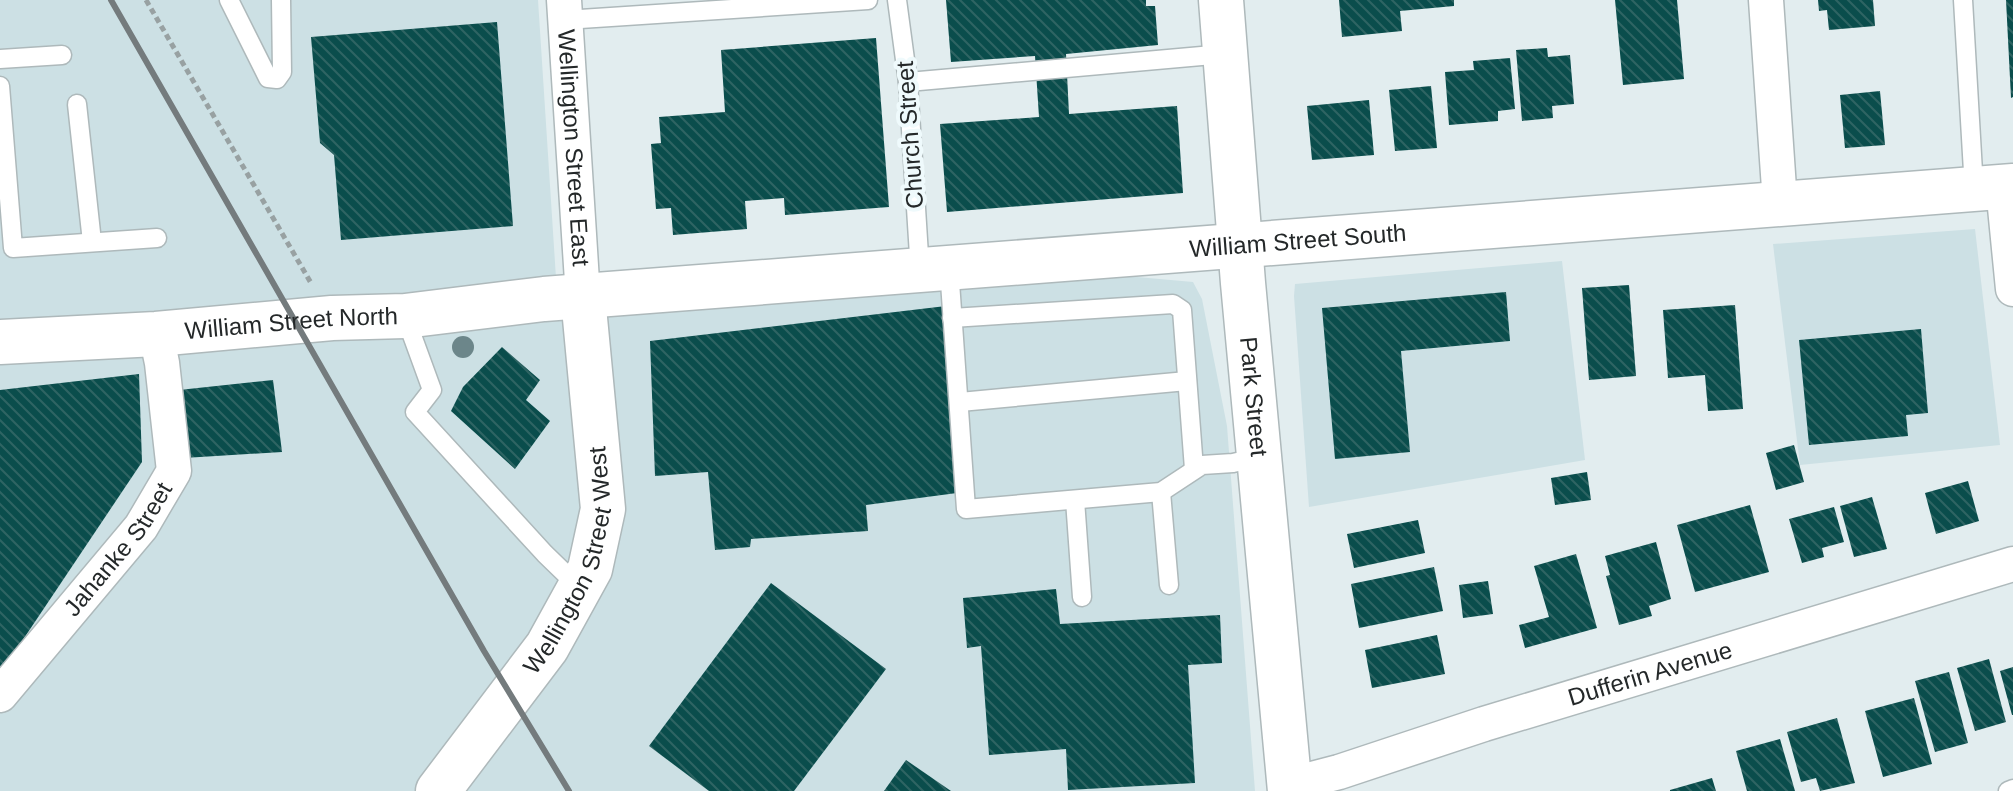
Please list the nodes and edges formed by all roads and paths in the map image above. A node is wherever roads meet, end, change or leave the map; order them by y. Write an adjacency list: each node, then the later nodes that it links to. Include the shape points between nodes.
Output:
1 (146, 0): 25 (path)
2 (229, 0): 3 (lane, via 268,78 277,79 282,72)
3 (281, 0)
4 (868, 0): 9 (lane)
5 (897, 0): 13 (lane, Church Street)
6 (1221, 0): 10 (street, Park Street)
7 (1766, 0): 17 (street)
8 (1963, 0): 16 (lane)
9 (565, 10): 23 (street, Wellington Street East)
10 (1224, 54): 13 (lane); 20 (street, Park Street)
11 (62, 55): 12 (lane)
12 (0, 59)
13 (908, 82): 21 (lane, Church Street)
14 (0, 86): 19 (lane, via 13,248)
15 (77, 104): 19 (lane)
16 (1997, 187): 17 (street, William Street South); 22 (street)
17 (1780, 203): 20 (street, William Street South)
18 (157, 238): 19 (lane)
19 (92, 242)
20 (1240, 246): 21 (street, William Street South); 31 (street, Park Street)
21 (935, 270): 23 (street, William Street South); 26 (lane, Church Street)
22 (2013, 289)
23 (583, 297): 24 (street, William Street North); 37 (street, Wellington Street West, via 603,509)
24 (405, 316): 25 (street, William Street North); 37 (lane, via 432,390 415,412)
25 (332, 318): 27 (street, William Street North)
26 (952, 318): 29 (lane, via 1173,304 1182,310); 30 (lane, Church Street)
27 (156, 334): 28 (street, William Street North); 39 (street, Jahanke Street, via 174,471 141,527)
28 (0, 342)
29 (1187, 381): 30 (lane); 32 (lane)
30 (960, 402): 34 (lane, Church Street, via 966,509)
31 (1259, 457): 32 (lane); 40 (street, Park Street)
32 (1194, 469): 33 (lane)
33 (1161, 492): 34 (lane); 36 (lane)
34 (1075, 500): 38 (lane)
35 (2013, 564): 40 (street, Dufferin Avenue)
36 (1169, 585)
37 (581, 589): 41 (street, Wellington Street West, via 547,647)
38 (1082, 597)
39 (0, 695)
40 (1289, 788)
41 (438, 791)

